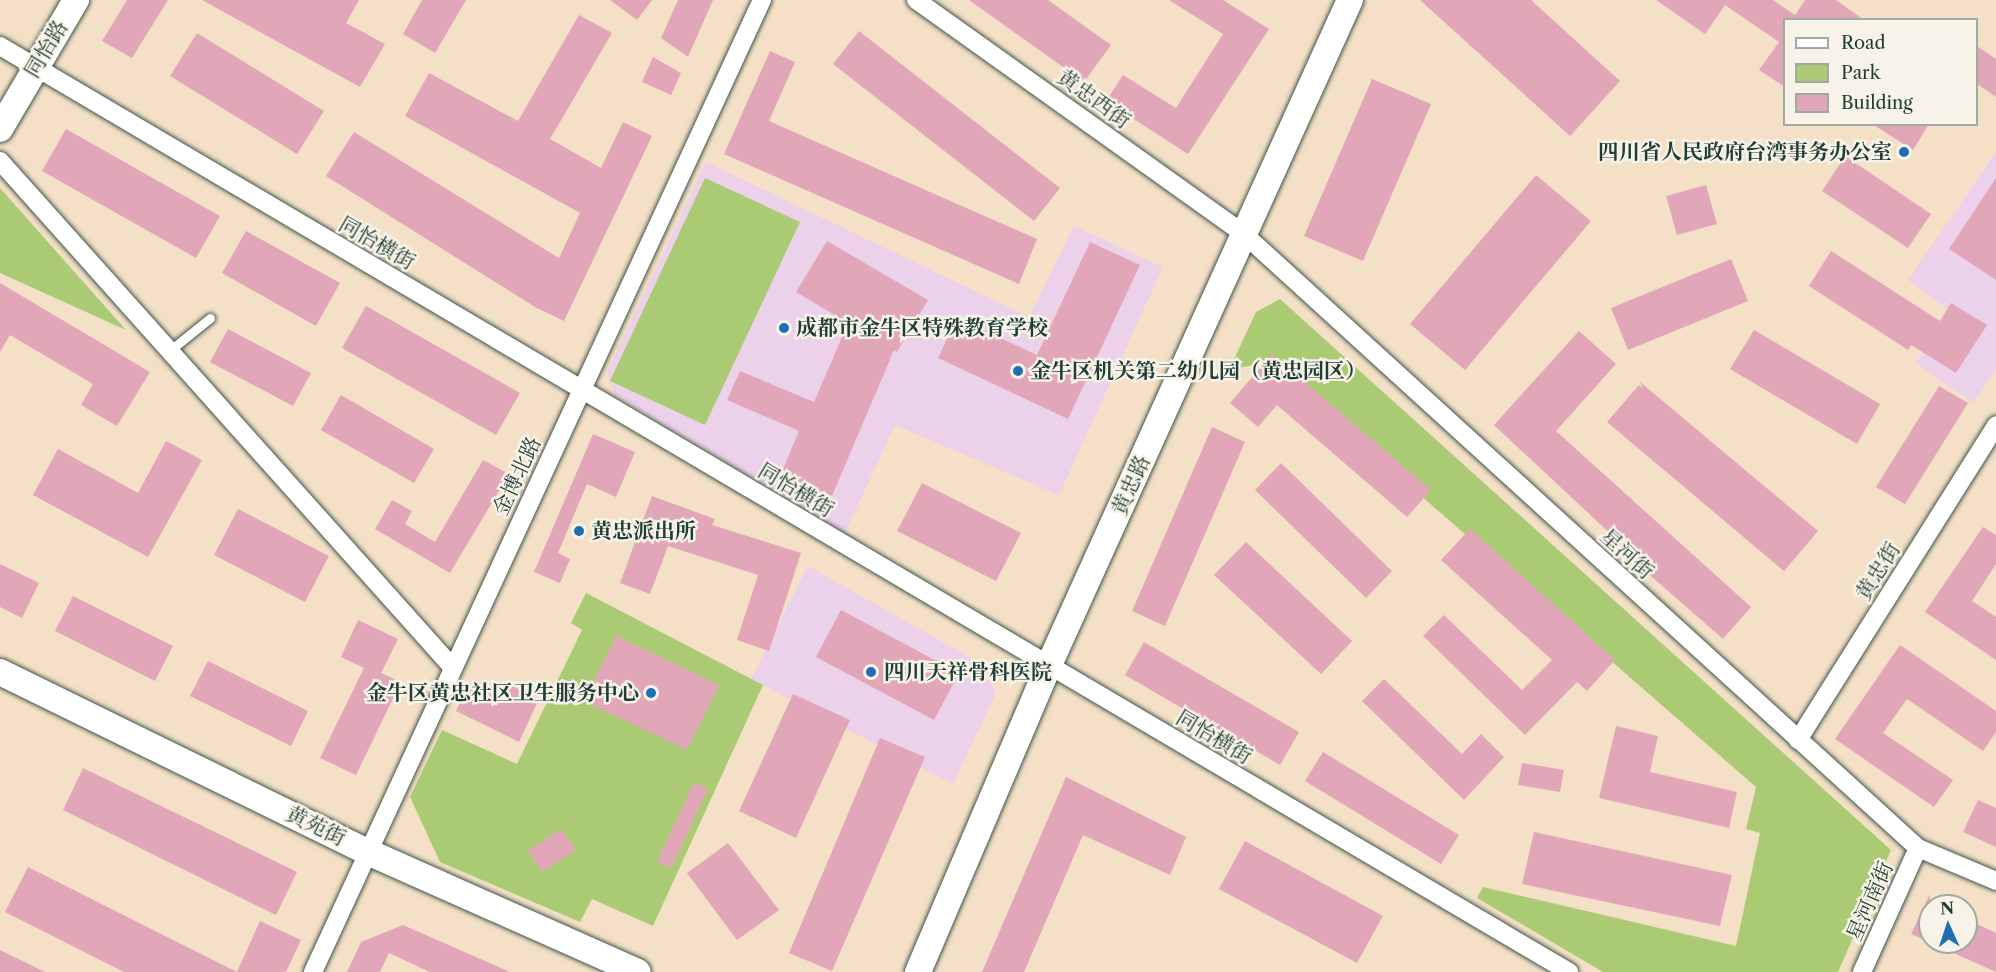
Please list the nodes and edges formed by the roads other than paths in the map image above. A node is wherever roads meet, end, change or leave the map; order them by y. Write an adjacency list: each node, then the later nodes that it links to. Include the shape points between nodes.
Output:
1 (76, 0): 6 (street, 同怡路)
2 (762, 0): 12 (street, 金博北路)
3 (916, 0): 9 (street, 黄忠西街)
4 (1350, 0): 9 (street, 黄忠路)
5 (0, 46): 6 (street, 同怡横街)
6 (34, 67): 7 (street, 同怡路); 12 (street, 同怡横街)
7 (0, 129)
8 (0, 161): 11 (street)
9 (1245, 235): 14 (street, 黄忠路); 17 (street, 星河街)
10 (210, 318): 11 (lane)
11 (168, 352): 15 (street)
12 (582, 389): 14 (street, 同怡横街); 15 (street, 金博北路)
13 (1996, 425): 17 (street, 黄忠街)
14 (1049, 665): 23 (street, 黄忠路); 24 (street, 同怡横街)
15 (453, 668): 19 (street, 金博北路)
16 (0, 672): 19 (street, 黄苑街)
17 (1798, 740): 18 (street, 星河街)
18 (1918, 848): 20 (street, 星河街); 25 (street, 星河南街)
19 (368, 852): 21 (street, 金博北路); 22 (street, 黄苑街)
20 (1996, 881)
21 (313, 972)
22 (637, 972)
23 (918, 972)
24 (1569, 972)
25 (1862, 972)

